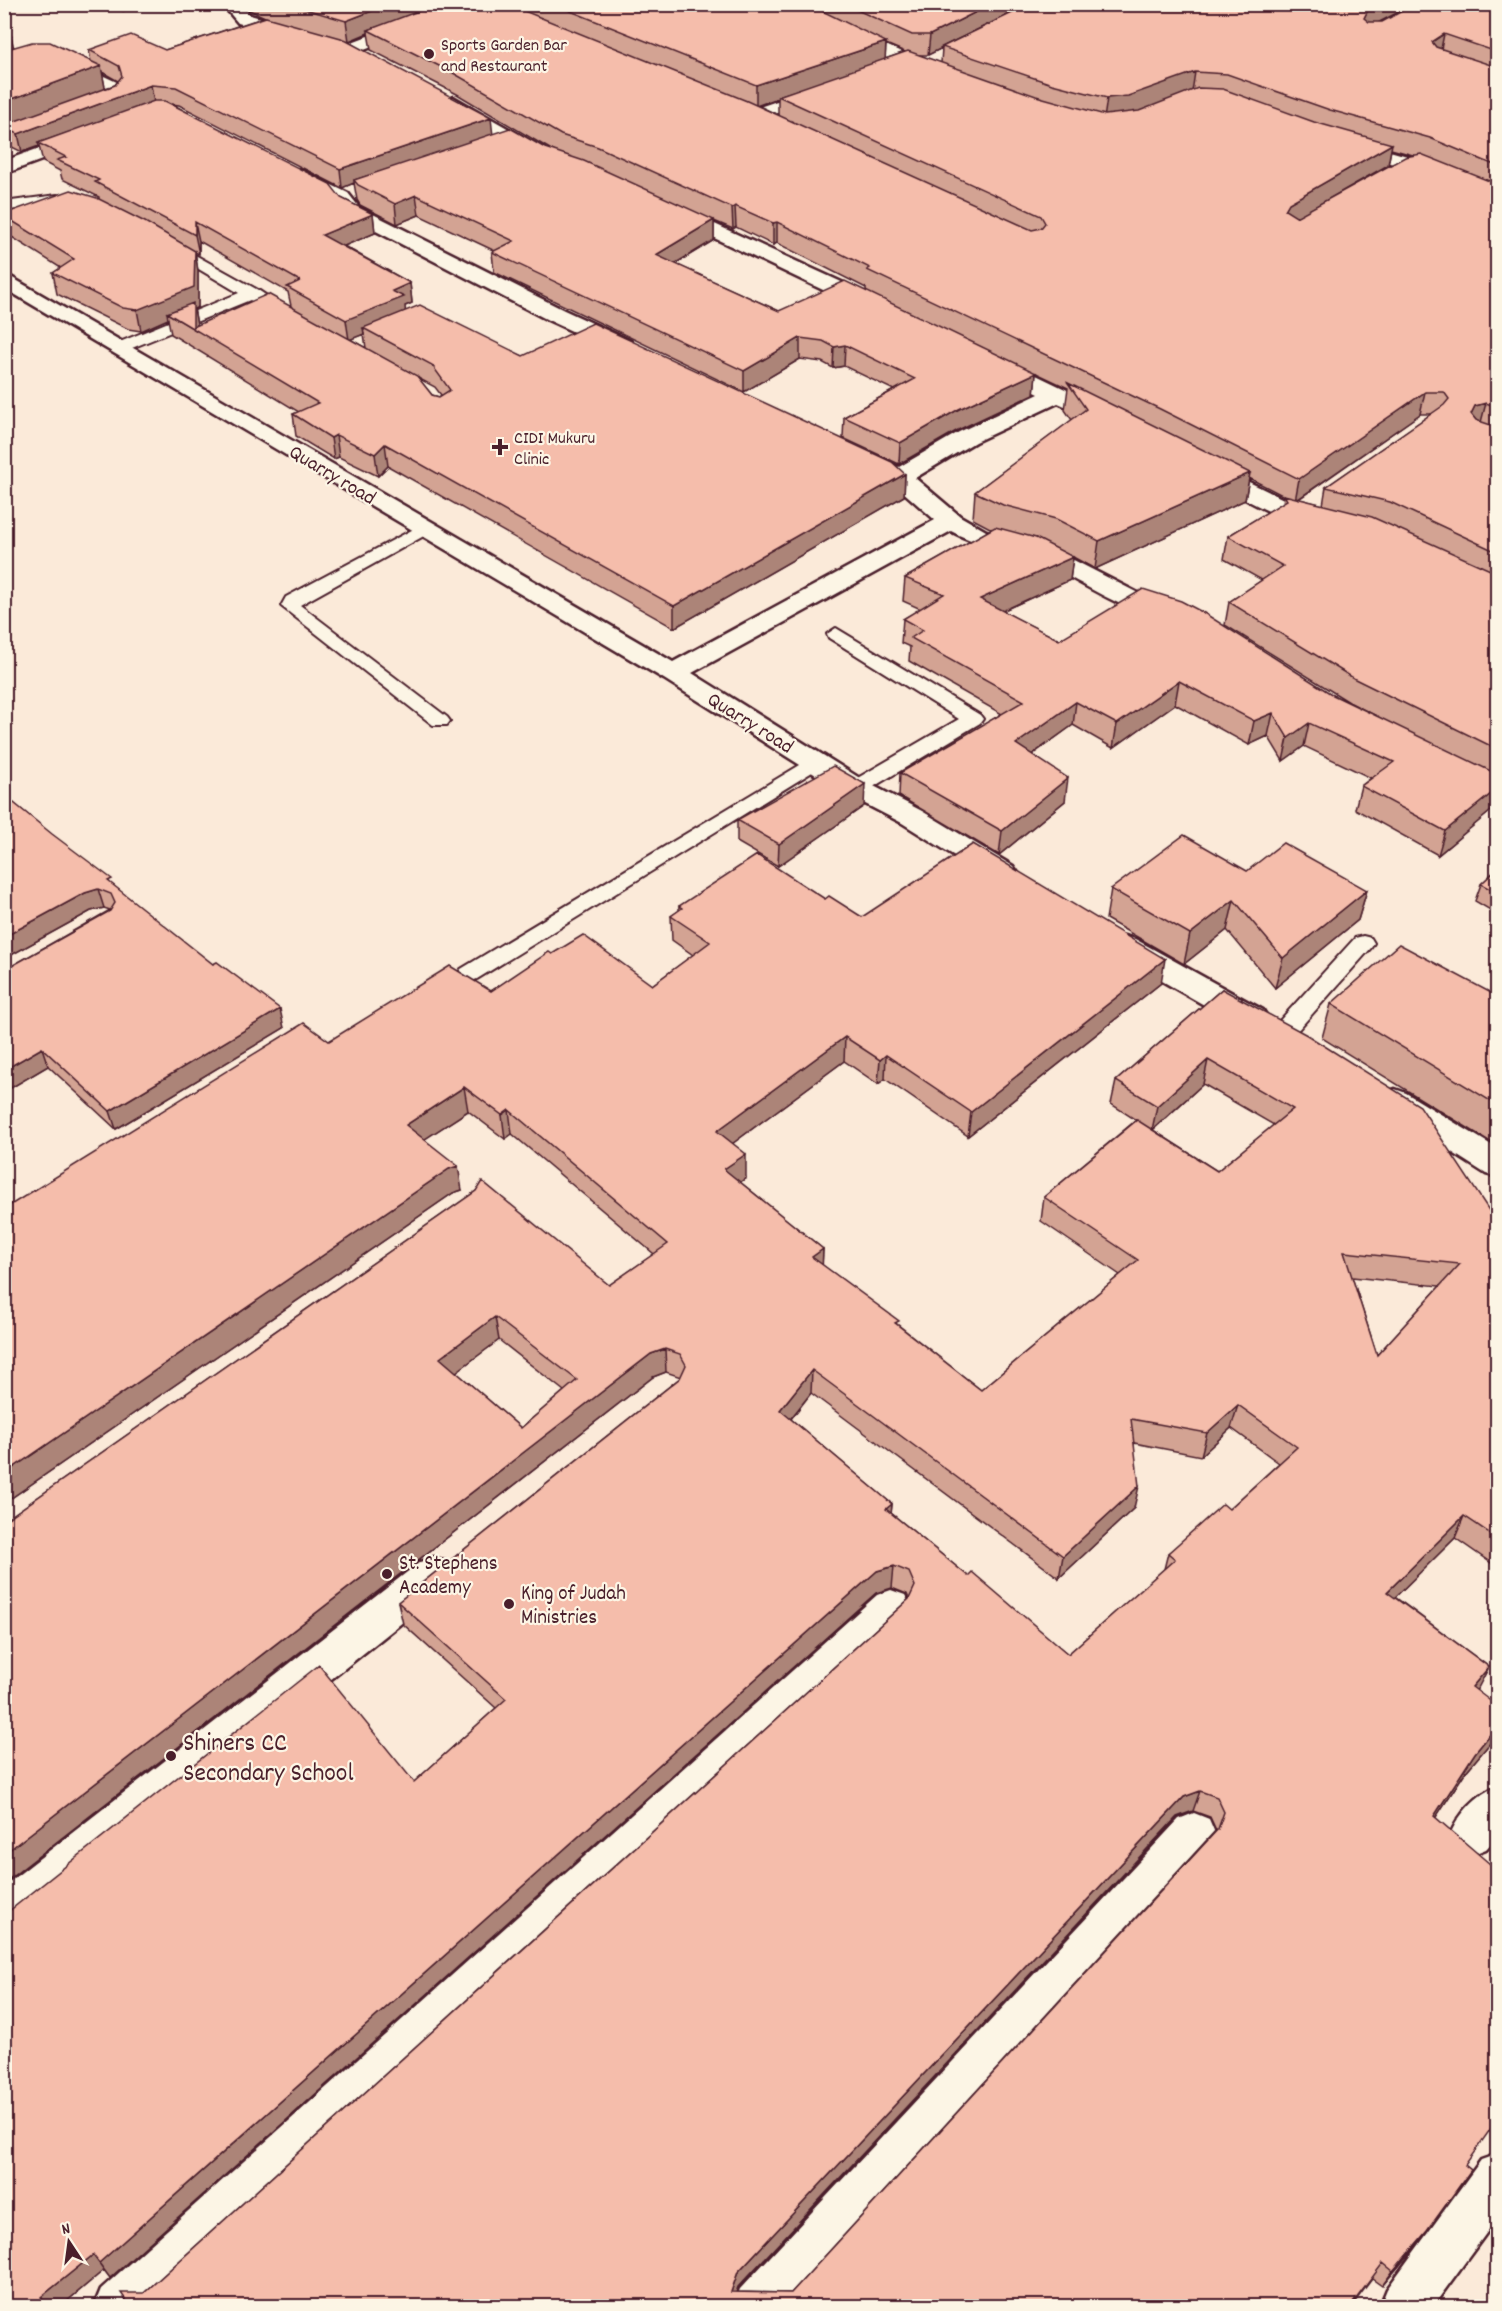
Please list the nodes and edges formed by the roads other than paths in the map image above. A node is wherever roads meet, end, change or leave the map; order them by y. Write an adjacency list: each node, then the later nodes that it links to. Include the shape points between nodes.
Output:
1 (230, 4): 4 (street, via 244,19)
2 (470, 4): 4 (street)
3 (779, 4): 8 (street)
4 (350, 49): 6 (street)
5 (942, 57): 8 (street, via 932,62)
6 (370, 59)
7 (60, 60): 14 (lane, via 116,87 112,98)
8 (907, 63): 9 (street); 10 (street)
9 (885, 71)
10 (950, 79)
11 (842, 86): 15 (street)
12 (439, 95): 18 (street)
13 (734, 107): 15 (street)
14 (80, 110)
15 (755, 115): 16 (street)
16 (776, 125)
17 (102, 132): 24 (street)
18 (512, 139): 20 (street); 21 (street)
19 (1329, 140): 23 (street)
20 (490, 146)
21 (554, 162)
22 (278, 165): 37 (street, via 352,193 352,211)
23 (1418, 165): 25 (street); 26 (street)
24 (4, 168)
25 (1383, 177)
26 (1497, 199)
27 (80, 203): 29 (lane, via 57,199)
28 (655, 203): 33 (street)
29 (4, 207)
30 (155, 238): 32 (lane)
31 (4, 279): 35 (street, Quarry road)
32 (252, 293): 34 (lane); 35 (lane)
33 (896, 316)
34 (306, 325)
35 (121, 347): 47 (street, Quarry road)
36 (972, 353): 38 (street)
37 (641, 354)
38 (1058, 394): 39 (street); 42 (street, via 967,437)
39 (1128, 429)
40 (850, 453): 42 (street)
41 (1191, 460): 44 (street)
42 (900, 477): 45 (street)
43 (1325, 494): 44 (street)
44 (1296, 514): 46 (street)
45 (951, 520): 48 (street, via 977,536 1043,554 1131,599); 50 (street)
46 (1341, 524)
47 (425, 528): 50 (street, Quarry road); 51 (lane, via 290,606)
48 (1196, 620)
49 (836, 634): 53 (lane, via 973,719)
50 (673, 673): 52 (street, Quarry road)
51 (440, 721)
52 (815, 762): 53 (street, Quarry road); 57 (lane)
53 (856, 788): 54 (street, Quarry road)
54 (1021, 883)
55 (1100, 931): 58 (street)
56 (1363, 943): 58 (lane)
57 (469, 974)
58 (1292, 1039)
59 (1371, 1086): 60 (street)
60 (1497, 1165)
61 (462, 1552): 66 (street)
62 (891, 1607): 68 (street)
63 (1497, 1804): 65 (street)
64 (1194, 1833): 69 (street)
65 (1471, 1835)
66 (4, 1913)
67 (1497, 2177): 70 (street)
68 (118, 2307)
69 (757, 2307)
70 (1404, 2307)

